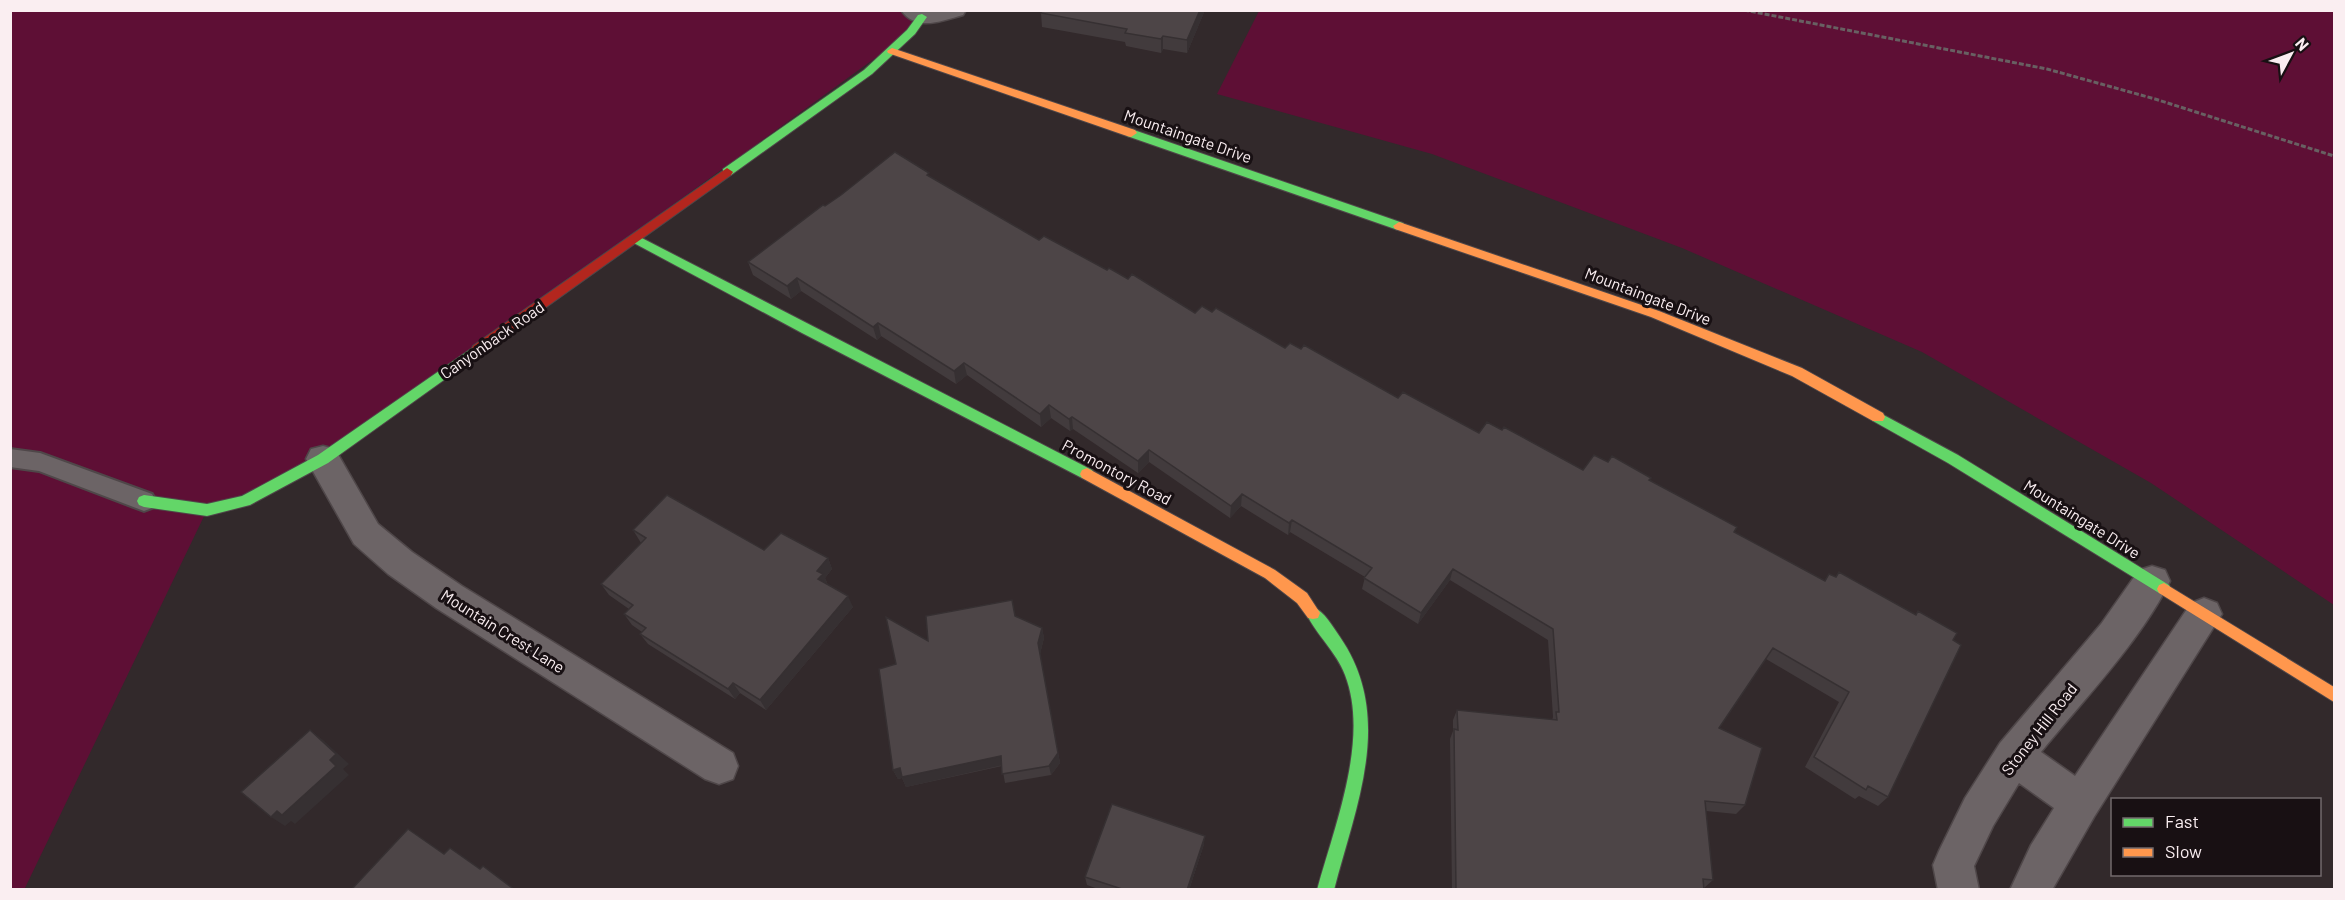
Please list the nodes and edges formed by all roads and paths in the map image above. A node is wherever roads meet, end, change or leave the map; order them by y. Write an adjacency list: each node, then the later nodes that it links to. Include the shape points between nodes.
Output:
1 (1744, 10): 5 (path, via 1955,48 2047,69)
2 (954, 11): 3 (street)
3 (918, 14): 4 (street, Canyonback Road)
4 (892, 51): 6 (street, Canyonback Road); 10 (street, Mountaingate Drive, via 1655,314 1797,372 1953,459)
5 (2334, 156)
6 (636, 239): 8 (street, Canyonback Road); 16 (street, Promontory Road, via 1085,473 1270,573 1302,598 1340,647 1358,692 1360,734 1355,773)
7 (10, 458): 9 (lane, Canyonback Road, via 40,462)
8 (322, 459): 9 (street, Canyonback Road, via 245,501 207,510); 14 (street, Mountain Crest Lane, via 366,534 400,564)
9 (144, 501)
10 (2152, 581): 11 (street, Mountaingate Drive); 13 (street, Stoney Hill Road, via 2114,635)
11 (2204, 614): 12 (street, Mountaingate Drive); 15 (street)
12 (2334, 695)
13 (2014, 756): 15 (street); 17 (street, Stoney Hill Road, via 1979,812 1953,865)
14 (719, 766)
15 (2080, 803): 18 (street)
16 (1325, 890)
17 (1959, 890)
18 (2030, 890)

